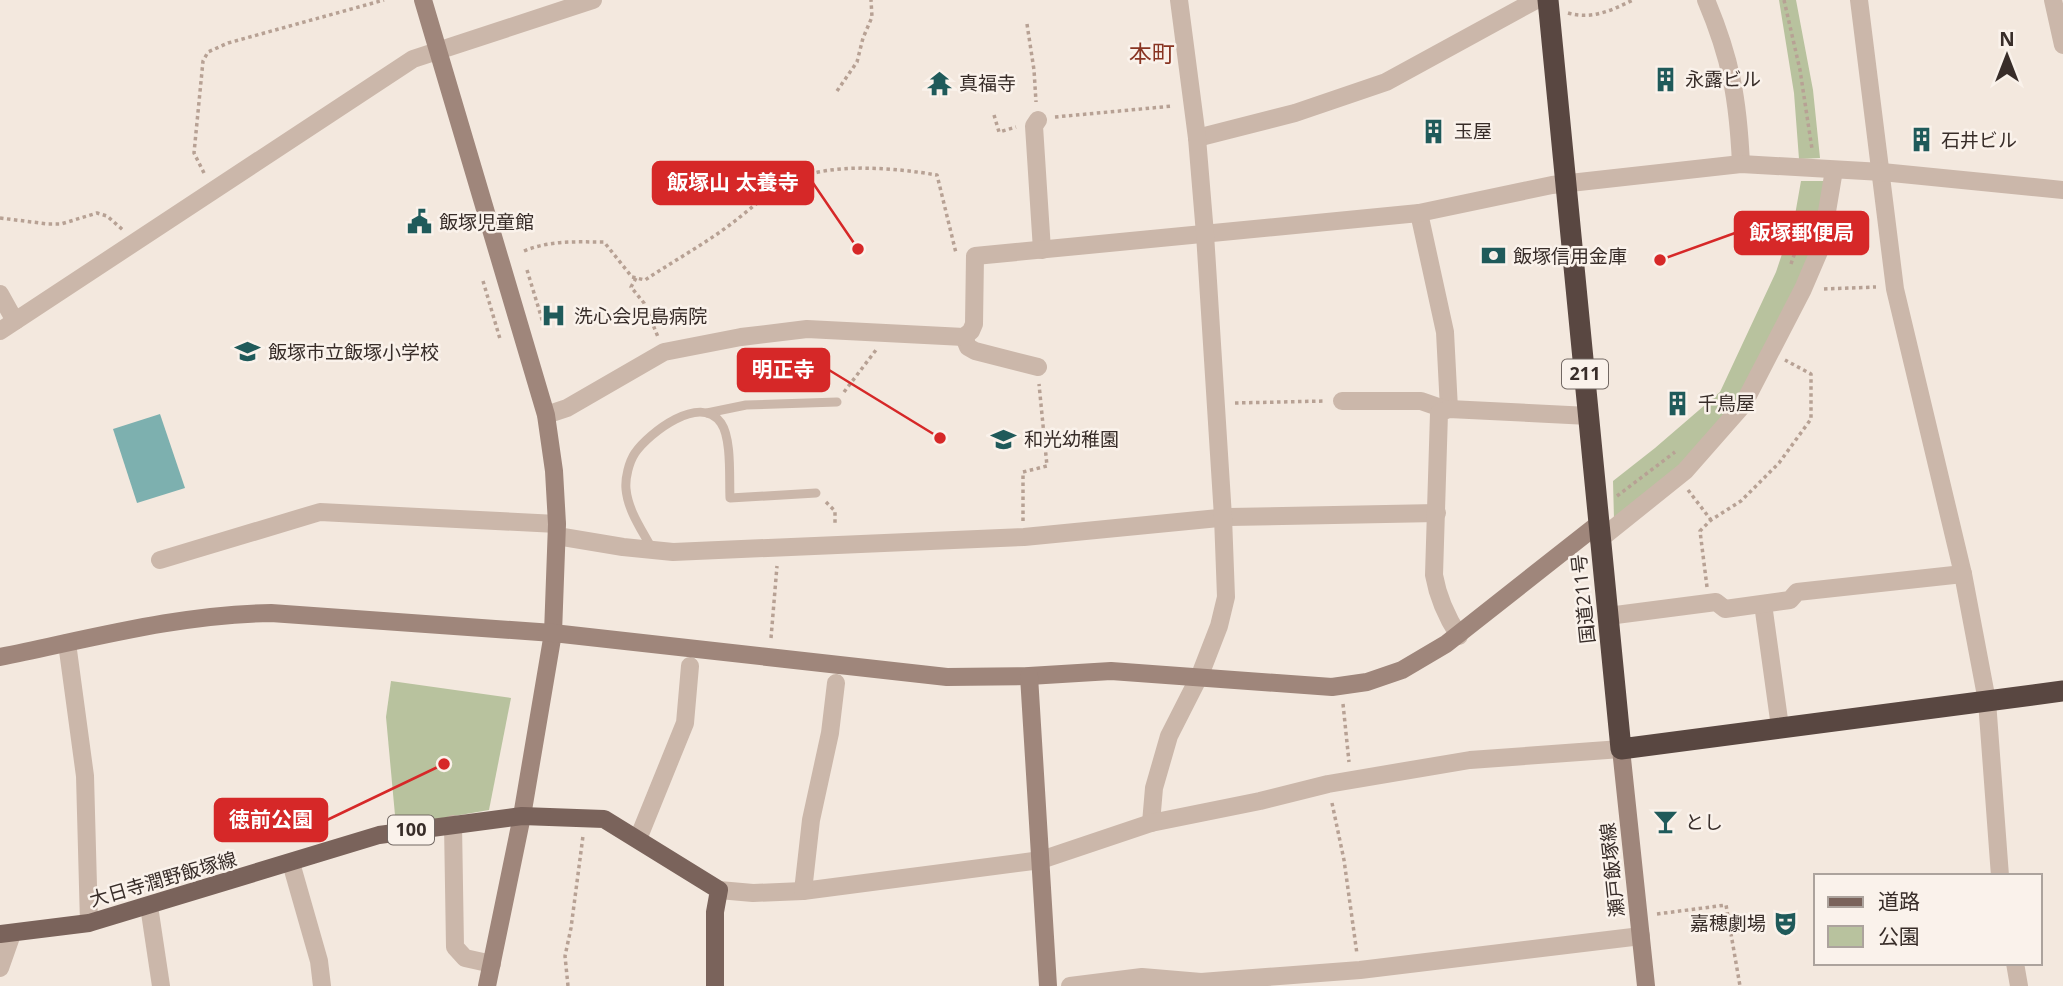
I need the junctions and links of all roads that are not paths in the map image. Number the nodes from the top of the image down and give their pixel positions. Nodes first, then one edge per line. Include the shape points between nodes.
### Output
1 (423, 0) edge
2 (593, 0) edge
3 (1179, 0) edge
4 (1536, 0) edge
5 (1706, 0) edge
6 (1859, 0) edge
7 (2053, 0) edge
8 (567, 4) edge
9 (1555, 6) edge
10 (2063, 45) edge
11 (438, 49) junction
12 (1038, 120) road end
13 (1197, 138) junction
14 (1741, 164) junction
15 (1834, 170) junction
16 (1882, 172) junction
17 (1566, 183) junction
18 (2063, 190) edge
19 (1419, 213) junction
20 (1205, 234) junction
21 (1042, 250) junction
22 (0, 294) edge
23 (8, 326) edge
24 (964, 337) junction
25 (1038, 368) road end
26 (837, 401) road end
27 (1342, 401) road end
28 (1447, 409) junction
29 (707, 413) junction
30 (546, 415) junction
31 (1589, 416) junction
32 (816, 493) dead end
33 (1437, 513) junction
34 (1223, 517) junction
35 (557, 530) junction
36 (1598, 532) junction
37 (653, 550) junction
38 (160, 560) dead end
39 (1963, 574) junction
40 (1763, 604) junction
41 (1608, 615) junction
42 (553, 633) junction
43 (1459, 636) junction
44 (67, 643) junction
45 (0, 657) edge
46 (690, 666) dead end
47 (1200, 675) junction
48 (1029, 676) junction
49 (836, 683) dead end
50 (2063, 691) edge
51 (1987, 701) junction
52 (1780, 727) junction
53 (1621, 749) junction
54 (522, 816) junction
55 (1151, 823) junction
56 (453, 824) junction
57 (638, 839) junction
58 (1041, 860) junction
59 (290, 863) junction
60 (2000, 874) edge
61 (719, 890) junction
62 (803, 891) junction
63 (149, 906) junction
64 (89, 923) junction
65 (6, 934) edge
66 (1641, 936) junction
67 (492, 964) junction
68 (2015, 965) edge
69 (0, 968) edge
70 (1361, 978) edge
71 (161, 986) edge
72 (321, 986) edge
73 (487, 986) edge
74 (715, 986) edge
75 (1048, 986) edge
76 (1070, 986) edge
77 (1646, 986) edge
78 (2019, 986) edge

1 - 11 street
2 - 8 street
3 - 13 street
4 - 13 street via 1386,82 1296,113
5 - 14 street via 1724,43 1736,94
6 - 16 street
7 - 10 street
8 - 11 street
9 - 17 highway, 国道211号 / 211
11 - 23 street via 413,59
11 - 30 street
12 - 21 street via 1034,126
13 - 20 street
14 - 15 street
14 - 17 street
15 - 16 street
15 - 36 street via 1821,247 1743,405 1678,477
16 - 18 street
16 - 39 street via 1895,285
17 - 19 street
17 - 31 highway, 国道211号 / 211
19 - 20 street
19 - 28 street via 1445,332
20 - 21 street
20 - 34 street
21 - 24 street via 975,256 974,324
22 - 23 street
24 - 25 street via 975,352
24 - 30 street via 807,329 741,337 664,352 567,408
26 - 29 lane via 746,405
27 - 28 street via 1421,401
28 - 31 street
28 - 33 street via 1437,418
29 - 32 lane via 724,429 730,498
29 - 37 lane via 674,419 633,455 626,489 631,510
30 - 35 street
31 - 36 highway, 国道211号 / 211
33 - 34 street
33 - 43 street via 1437,596
34 - 37 street via 1024,537
34 - 47 street via 1226,597
35 - 37 street
35 - 38 street via 320,512
35 - 42 street
36 - 41 highway, 国道211号 / 211
36 - 43 street
39 - 40 street via 1797,592 1790,600
39 - 51 street
40 - 41 street via 1726,609 1716,602
40 - 52 street
41 - 53 highway, 国道211号 / 211
42 - 44 street via 271,613 231,614
42 - 48 street via 947,677
42 - 54 street
43 - 47 street via 1402,670 1332,687
44 - 45 street
44 - 64 street via 85,776
46 - 57 street via 685,723
47 - 48 street via 1111,671
47 - 55 street via 1169,736 1154,788
48 - 58 street
49 - 62 street
50 - 51 highway
51 - 52 highway
51 - 60 street
52 - 53 highway
53 - 55 street via 1471,761 1351,779
53 - 66 street, 瀬戸飯塚線
54 - 56 main road, 大日寺潤野飯塚線 / 100
54 - 57 main road, 大日寺潤野飯塚線 / 100 via 604,819
54 - 67 street
55 - 58 street
56 - 59 main road, 大日寺潤野飯塚線 / 100 via 379,835
56 - 67 street via 455,947 465,958
57 - 61 main road, 大日寺潤野飯塚線 / 100
58 - 62 street
58 - 75 street
59 - 63 main road, 大日寺潤野飯塚線 / 100
59 - 72 street via 319,961
61 - 62 street
61 - 74 main road
63 - 64 main road, 大日寺潤野飯塚線 / 100
63 - 71 street
64 - 65 main road, 大日寺潤野飯塚線 / 100
65 - 69 street
66 - 70 street
66 - 77 street, 瀬戸飯塚線
67 - 73 street
68 - 78 street
70 - 76 street via 1201,982 1142,977

